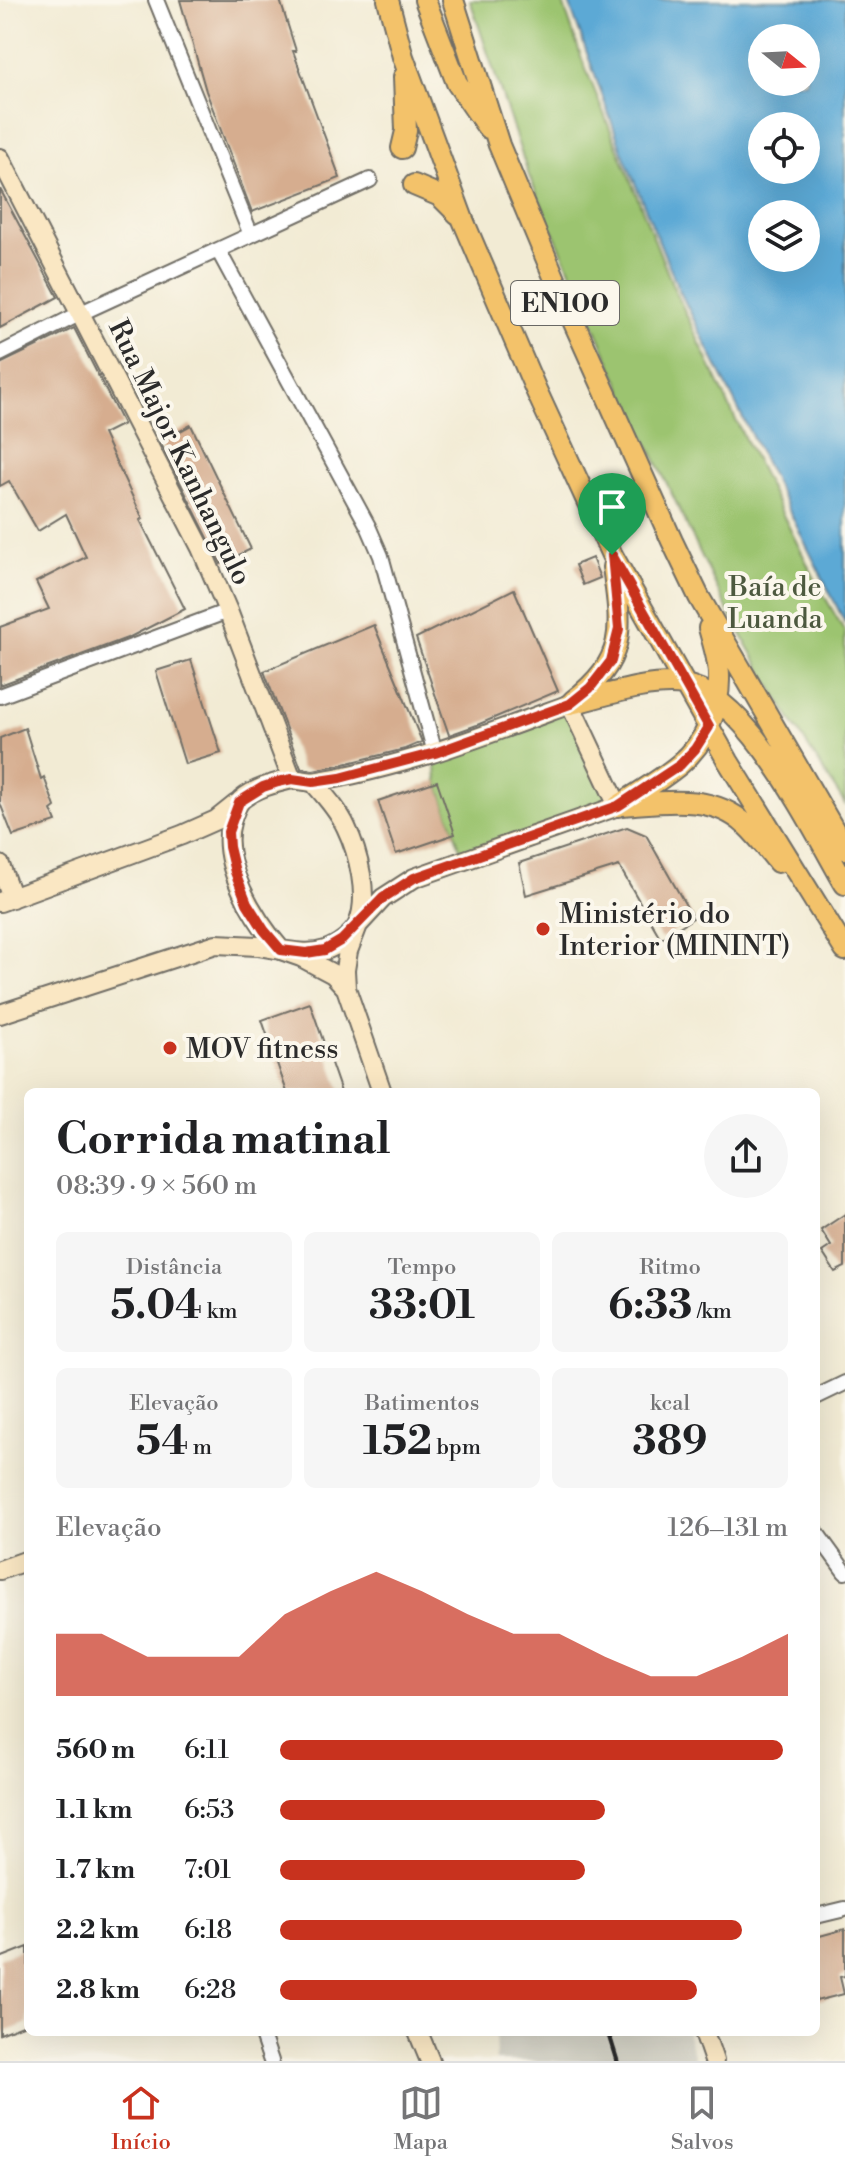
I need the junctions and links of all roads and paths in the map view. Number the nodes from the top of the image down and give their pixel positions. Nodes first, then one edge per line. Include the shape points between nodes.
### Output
1 (156, 0) edge
2 (388, 0) edge
3 (425, 0) edge
4 (453, 0) edge
5 (403, 57) junction
6 (499, 145) junction
7 (402, 148) dead end
8 (0, 158) edge
9 (370, 180) dead end
10 (414, 185) dead end
11 (463, 220) junction
12 (251, 235) junction
13 (218, 250) junction
14 (81, 313) junction
15 (0, 354) edge
16 (612, 555) junction
17 (699, 597) junction
18 (228, 611) junction
19 (687, 685) junction
20 (0, 696) edge
21 (716, 700) junction
22 (570, 704) junction
23 (709, 727) junction
24 (435, 753) junction
25 (292, 779) junction
26 (313, 782) junction
27 (239, 802) junction
28 (618, 806) junction
29 (845, 849) edge
30 (0, 865) edge
31 (845, 884) edge
32 (6, 900) edge
33 (819, 910) junction
34 (358, 925) junction
35 (281, 950) junction
36 (845, 950) edge
37 (346, 988) junction
38 (0, 1014) edge
39 (381, 1088) edge
40 (845, 1383) edge
41 (820, 1395) edge
42 (820, 1538) edge
43 (24, 1561) edge
44 (0, 1570) edge
45 (845, 1572) edge
46 (845, 1909) edge
47 (820, 1915) edge
48 (262, 2036) edge
49 (420, 2036) edge
50 (705, 2036) edge
51 (271, 2061) edge
52 (430, 2061) edge
53 (714, 2061) edge

1 - 12 street
2 - 5 main road, EN100
3 - 6 main road, EN100 via 457,83
4 - 6 main road, EN100
5 - 7 main road, EN100
5 - 11 main road, EN100
6 - 17 main road, EN100
8 - 14 main road, Rua Major Kanhangulo
9 - 12 street
10 - 11 main road via 440,196
11 - 16 main road, EN100
12 - 13 street
13 - 14 street
13 - 24 street via 381,556
14 - 15 street
14 - 18 main road, Rua Major Kanhangulo
16 - 19 main road, EN100
16 - 22 main road, EN100 via 619,629 611,661
17 - 21 main road via 719,676
17 - 29 main road, EN100
18 - 20 street
18 - 25 main road, Rua Major Kanhangulo
19 - 21 main road
19 - 22 main road via 651,686
19 - 23 main road, EN100
21 - 23 main road
21 - 31 main road via 768,753
22 - 24 main road
22 - 28 main road
23 - 28 main road via 680,765
23 - 33 main road, EN100
24 - 26 main road
25 - 26 main road
25 - 27 main road via 263,787
26 - 34 main road via 346,826 357,857 362,884
27 - 32 main road via 216,820 182,835
27 - 35 main road via 228,832 235,872 247,903
28 - 33 main road via 696,802 727,810 745,823
28 - 34 main road via 414,878 383,898
30 - 32 main road
33 - 36 main road, EN100
34 - 35 main road via 325,950
34 - 37 main road via 348,951
35 - 37 main road via 318,964
35 - 38 main road via 216,944
37 - 39 main road
40 - 41 street
42 - 45 street
43 - 44 main road
46 - 47 street
48 - 51 street
49 - 52 main road
50 - 53 main road

